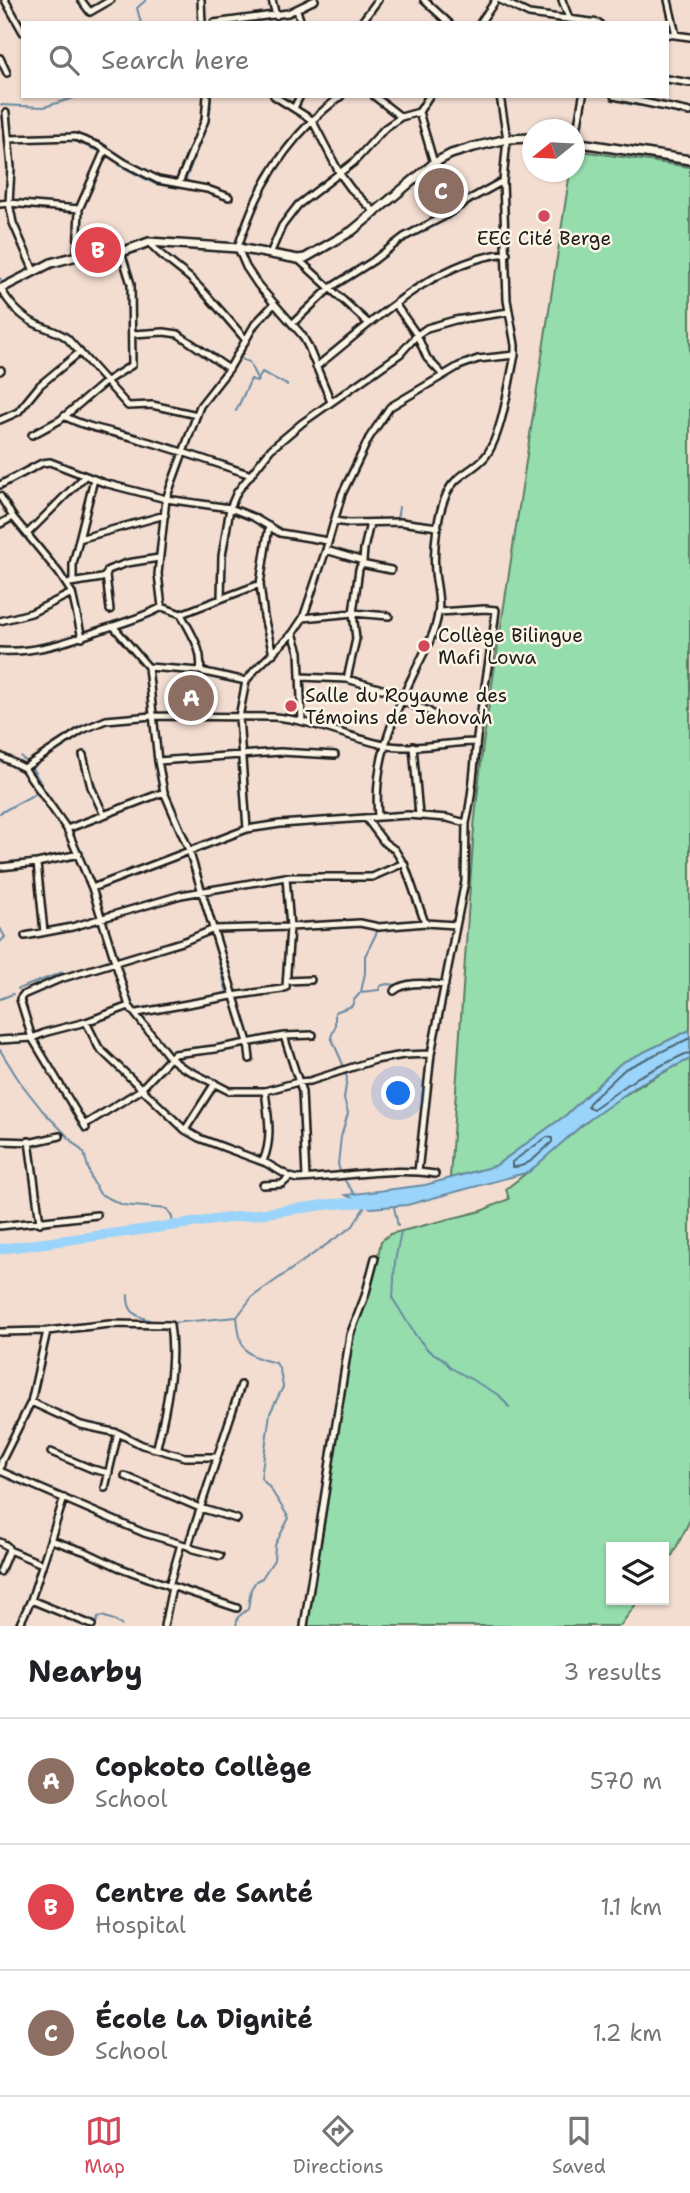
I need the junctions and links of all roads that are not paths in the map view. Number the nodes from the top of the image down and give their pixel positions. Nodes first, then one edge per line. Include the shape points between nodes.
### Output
1 (5, 0) edge
2 (81, 0) edge
3 (111, 0) edge
4 (201, 0) edge
5 (272, 0) edge
6 (315, 0) edge
7 (378, 0) edge
8 (424, 0) edge
9 (498, 0) edge
10 (562, 0) edge
11 (668, 0) edge
12 (297, 10) junction
13 (276, 16) junction
14 (569, 18) junction
15 (202, 21) edge
16 (232, 21) edge
17 (300, 21) edge
18 (362, 21) edge
19 (447, 21) edge
20 (482, 21) edge
21 (586, 21) edge
22 (21, 28) edge
23 (669, 34) edge
24 (676, 35) junction
25 (690, 37) edge
26 (0, 58) edge
27 (7, 73) dead end
28 (669, 79) edge
29 (690, 83) edge
30 (207, 98) edge
31 (277, 98) edge
32 (299, 98) edge
33 (339, 98) edge
34 (377, 98) edge
35 (428, 98) edge
36 (500, 98) edge
37 (583, 98) edge
38 (624, 98) edge
39 (294, 108) junction
40 (419, 112) junction
41 (690, 112) edge
42 (6, 113) dead end
43 (401, 117) junction
44 (579, 119) edge
45 (312, 120) junction
46 (522, 138) edge
47 (9, 139) junction
48 (507, 139) junction
49 (585, 144) edge
50 (105, 150) junction
51 (690, 160) edge
52 (434, 163) junction
53 (341, 174) junction
54 (503, 181) junction
55 (179, 183) junction
56 (229, 197) dead end
57 (9, 203) junction
58 (0, 204) edge
59 (79, 209) junction
60 (376, 213) junction
61 (149, 242) junction
62 (238, 248) junction
63 (121, 252) junction
64 (507, 253) junction
65 (270, 254) junction
66 (77, 256) junction
67 (298, 259) junction
68 (34, 271) junction
69 (330, 288) junction
70 (0, 289) edge
71 (274, 304) junction
72 (395, 304) junction
73 (509, 312) junction
74 (368, 323) junction
75 (292, 324) junction
76 (133, 334) junction
77 (417, 335) junction
78 (245, 339) junction
79 (80, 352) junction
80 (515, 355) junction
81 (316, 367) junction
82 (229, 369) junction
83 (443, 376) junction
84 (106, 382) junction
85 (331, 402) junction
86 (197, 415) junction
87 (64, 416) junction
88 (0, 420) edge
89 (32, 435) dead end
90 (184, 452) junction
91 (251, 475) junction
92 (85, 477) junction
93 (93, 479) junction
94 (0, 485) edge
95 (0, 496) edge
96 (166, 499) junction
97 (230, 508) junction
98 (165, 514) junction
99 (13, 517) junction
100 (334, 521) junction
101 (370, 523) junction
102 (0, 524) edge
103 (269, 526) junction
104 (438, 527) junction
105 (27, 534) junction
106 (79, 539) junction
107 (328, 541) junction
108 (326, 550) junction
109 (159, 558) junction
110 (362, 563) junction
111 (391, 570) dead end
112 (106, 575) junction
113 (70, 583) junction
114 (261, 584) junction
115 (72, 593) junction
116 (220, 599) junction
117 (162, 607) junction
118 (110, 610) dead end
119 (439, 612) junction
120 (353, 613) junction
121 (181, 614) junction
122 (389, 616) dead end
123 (303, 618) junction
124 (0, 621) edge
125 (114, 627) junction
126 (293, 633) junction
127 (82, 638) junction
128 (0, 651) edge
129 (273, 654) junction
130 (148, 667) junction
131 (200, 671) junction
132 (301, 677) junction
133 (347, 679) junction
134 (246, 681) junction
135 (402, 698) junction
136 (152, 716) junction
137 (239, 717) junction
138 (437, 717) dead end
139 (302, 721) junction
140 (477, 742) junction
141 (384, 745) junction
142 (413, 746) junction
143 (83, 755) dead end
144 (241, 755) junction
145 (335, 755) dead end
146 (0, 756) edge
147 (158, 761) junction
148 (24, 768) junction
149 (164, 792) junction
150 (104, 815) junction
151 (419, 815) junction
152 (378, 816) junction
153 (366, 818) junction
154 (466, 823) junction
155 (247, 829) junction
156 (67, 830) junction
157 (189, 849) junction
158 (79, 854) junction
159 (37, 863) junction
160 (402, 863) junction
161 (0, 867) edge
162 (286, 877) junction
163 (92, 888) junction
164 (202, 891) junction
165 (102, 919) junction
166 (425, 923) junction
167 (456, 925) junction
168 (290, 927) junction
169 (214, 929) junction
170 (44, 932) junction
171 (25, 936) dead end
172 (116, 963) junction
173 (311, 980) dead end
174 (287, 981) junction
175 (444, 985) junction
176 (394, 991) dead end
177 (232, 996) junction
178 (129, 1006) junction
179 (137, 1013) junction
180 (86, 1022) junction
181 (313, 1035) dead end
182 (284, 1036) junction
183 (33, 1038) junction
184 (1, 1039) edge
185 (248, 1042) junction
186 (431, 1054) junction
187 (169, 1057) junction
188 (250, 1059) dead end
189 (298, 1082) junction
190 (215, 1083) junction
191 (141, 1088) junction
192 (265, 1091) junction
193 (185, 1130) junction
194 (60, 1136) dead end
195 (0, 1141) edge
196 (29, 1141) junction
197 (263, 1161) junction
198 (418, 1172) junction
199 (435, 1174) dead end
200 (290, 1177) junction
201 (306, 1178) junction
202 (263, 1185) dead end
203 (97, 1215) dead end
204 (40, 1223) junction
205 (0, 1227) edge
206 (375, 1258) dead end
207 (47, 1331) junction
208 (0, 1332) edge
209 (241, 1385) dead end
210 (31, 1402) junction
211 (118, 1433) junction
212 (157, 1447) junction
213 (51, 1451) dead end
214 (217, 1457) junction
215 (1, 1459) edge
216 (0, 1470) edge
217 (109, 1473) junction
218 (125, 1476) dead end
219 (105, 1488) dead end
220 (64, 1498) junction
221 (200, 1508) junction
222 (237, 1519) dead end
223 (51, 1540) junction
224 (0, 1542) edge
225 (185, 1545) junction
226 (9, 1550) junction
227 (220, 1556) dead end
228 (42, 1564) junction
229 (0, 1572) edge
230 (170, 1586) junction
231 (31, 1600) junction
232 (237, 1608) dead end
233 (92, 1625) edge
234 (19, 1626) edge
235 (164, 1626) edge
236 (304, 1626) edge

1 - 22 street
2 - 3 street via 90,12
4 - 15 street
5 - 13 street
6 - 12 street
7 - 18 street
8 - 19 street
9 - 14 street via 529,14
9 - 20 street
10 - 14 street
11 - 24 street
12 - 13 street
12 - 17 street
13 - 16 street
14 - 21 street
23 - 24 street
24 - 25 street
26 - 27 street
28 - 29 street
30 - 55 street via 205,120
31 - 39 street
32 - 39 street
33 - 45 street
34 - 43 street
35 - 40 street
36 - 48 street
37 - 44 street
38 - 41 street
39 - 45 street
40 - 43 street
40 - 52 street
42 - 47 street
43 - 53 street via 374,137
45 - 53 street
45 - 62 street via 258,194
46 - 48 main road
47 - 50 street via 75,136
47 - 57 street
48 - 52 main road
48 - 54 street
49 - 51 main road
50 - 55 street via 158,180
50 - 59 street
52 - 60 main road
53 - 60 street
53 - 65 street via 298,205
54 - 64 street
54 - 69 street via 404,237
55 - 56 street
57 - 58 street
57 - 59 street
57 - 68 street
59 - 66 street
60 - 67 main road via 338,240
61 - 62 main road
61 - 63 main road
61 - 78 street via 212,300
62 - 65 main road
62 - 71 street via 253,278
63 - 66 main road via 108,257
63 - 76 street via 131,284
64 - 72 street via 471,259
64 - 73 street
65 - 67 main road
66 - 68 main road
67 - 69 street
68 - 70 main road
69 - 74 street
69 - 75 street
70 - 79 street via 23,315 58,332
71 - 75 street
71 - 78 street
72 - 74 street
72 - 77 street
73 - 77 street via 437,324
73 - 80 street
74 - 81 street
75 - 81 street
76 - 82 street via 178,334
76 - 84 street via 132,365
77 - 83 street via 427,358
77 - 85 street via 400,354
78 - 82 street
79 - 84 street
79 - 88 street via 40,385 18,412
80 - 83 street via 478,359
80 - 104 street via 491,447 452,483
81 - 85 street
82 - 86 street
83 - 100 street via 390,407 380,420 342,494
84 - 86 street via 128,406 152,405
84 - 87 street
85 - 91 street via 271,449
86 - 90 street
87 - 89 street
87 - 90 street
90 - 91 street
90 - 96 street
91 - 97 street
92 - 93 street
92 - 94 street via 46,462
92 - 105 street
93 - 96 street
93 - 106 street
95 - 99 street
96 - 97 street
96 - 98 street
97 - 103 street
97 - 116 street
98 - 106 street
98 - 109 street
99 - 102 street
99 - 105 street
100 - 101 street
100 - 107 street
101 - 104 street
101 - 110 street
103 - 107 street via 280,533
103 - 114 street
104 - 119 street
105 - 113 street
106 - 113 street
107 - 108 street
108 - 110 street
108 - 123 street
109 - 112 street via 127,562 112,567
109 - 117 street
110 - 111 street
110 - 120 street
112 - 113 street
112 - 118 street
113 - 115 street
114 - 116 street
114 - 129 street
115 - 124 street via 31,613
115 - 127 street
116 - 121 street
117 - 121 street
117 - 125 street
119 - 135 street
119 - 140 street via 496,610
120 - 122 street
120 - 123 street
120 - 133 street via 356,639
121 - 131 street via 197,645
123 - 126 street
125 - 127 street
125 - 130 street
126 - 129 street
126 - 132 street
127 - 128 street via 26,651
129 - 134 street
130 - 131 street
130 - 136 street
131 - 134 street
132 - 133 street
132 - 139 street
133 - 135 street
134 - 137 street
135 - 138 street
135 - 141 street
136 - 137 street
136 - 147 street
136 - 148 street via 93,724
137 - 139 street
137 - 144 street
139 - 141 street
140 - 142 street
140 - 154 street
141 - 142 street
141 - 152 street via 376,796
142 - 151 street
143 - 150 street
144 - 145 street
144 - 147 street
144 - 155 street
146 - 148 street
147 - 149 street
148 - 156 street
149 - 150 street
149 - 157 street
150 - 156 street
151 - 152 street
151 - 154 street
152 - 153 street
153 - 155 street
153 - 160 street
154 - 167 street via 465,881
155 - 157 street
156 - 158 street
157 - 163 street
157 - 164 street
158 - 159 street
158 - 163 street
159 - 161 street
159 - 170 street
160 - 162 street via 372,877
160 - 166 street
162 - 164 street
162 - 168 street
163 - 165 street
164 - 165 street
164 - 169 street
165 - 170 street
165 - 172 street
166 - 167 street
166 - 168 street
167 - 175 street
168 - 169 street
168 - 174 street
169 - 172 street
169 - 177 street
170 - 171 street
172 - 178 street
172 - 183 street via 60,979 21,997
173 - 174 street
174 - 177 street via 282,989
175 - 176 street via 404,986
175 - 186 street
177 - 179 street
177 - 185 street
178 - 179 street
178 - 180 street
179 - 187 street
180 - 183 street
180 - 191 street via 99,1048
181 - 182 street
182 - 185 street
182 - 189 street
183 - 184 street
183 - 191 street via 86,1128 84,1125 130,1097
185 - 187 street
185 - 188 street
186 - 189 street via 375,1060
186 - 198 street
187 - 190 street
187 - 191 street
189 - 192 street
189 - 201 street
190 - 192 street via 229,1091
190 - 193 street
191 - 193 street
192 - 197 street via 269,1134
193 - 197 street
194 - 196 street
195 - 196 street
196 - 204 street
197 - 200 street
198 - 199 street
198 - 201 street
200 - 201 street
200 - 202 street via 282,1184
203 - 204 street
204 - 205 street
206 - 236 street via 350,1335
207 - 208 street
207 - 210 street
207 - 212 street via 110,1324 170,1325 170,1370
209 - 214 street
210 - 211 street via 81,1425
210 - 215 street
211 - 212 street via 135,1443
211 - 217 street
212 - 214 street via 185,1457
213 - 217 street
214 - 221 street
215 - 216 street
216 - 220 street
217 - 219 street
218 - 221 street
220 - 223 street
220 - 225 street via 144,1533
221 - 222 street
221 - 225 street
223 - 228 street
223 - 230 street
224 - 226 street
225 - 227 street
225 - 230 street
226 - 228 street
226 - 229 street
228 - 231 street
230 - 232 street
230 - 235 street
231 - 233 street
231 - 234 street

